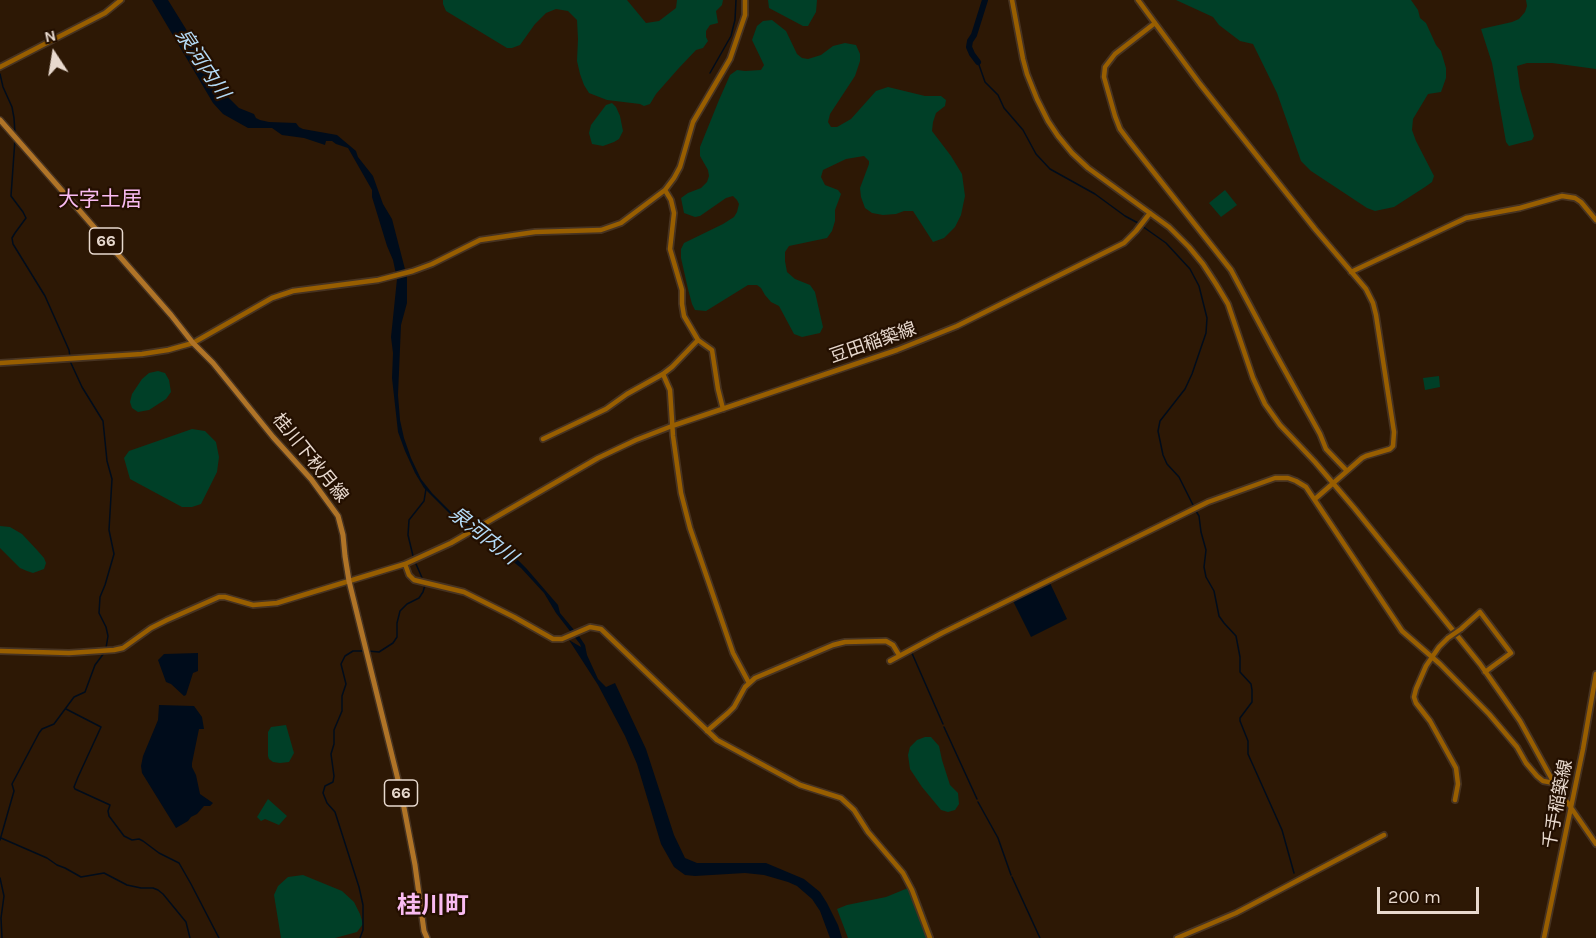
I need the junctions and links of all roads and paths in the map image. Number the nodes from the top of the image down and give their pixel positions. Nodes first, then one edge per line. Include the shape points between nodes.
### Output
1 (121, 0) edge
2 (744, 0) edge
3 (1012, 0) edge
4 (1138, 0) edge
5 (1155, 23) junction
6 (1, 67) edge
7 (0, 120) edge
8 (665, 190) junction
9 (1150, 213) junction
10 (1596, 220) edge
11 (1351, 272) junction
12 (698, 340) junction
13 (193, 343) junction
14 (0, 363) edge
15 (663, 374) junction
16 (723, 409) junction
17 (672, 426) junction
18 (543, 439) dead end
19 (1347, 471) junction
20 (1333, 483) junction
21 (1315, 499) junction
22 (405, 564) junction
23 (349, 581) junction
24 (0, 651) edge
25 (899, 656) junction
26 (1432, 657) junction
27 (890, 661) dead end
28 (1485, 672) junction
29 (1596, 674) edge
30 (749, 682) junction
31 (707, 731) junction
32 (1554, 783) junction
33 (1455, 800) dead end
34 (1570, 808) junction
35 (1384, 835) dead end
36 (1596, 844) edge
37 (427, 938) edge
38 (930, 938) edge
39 (1177, 938) edge
40 (1544, 938) edge

1 - 6 street via 105,13
2 - 8 street via 745,15 730,59 693,122 680,167
3 - 9 street via 1027,74 1048,121 1088,168
4 - 5 street
5 - 11 street
5 - 19 street via 1115,54 1105,67 1104,77 1120,129 1231,270 1326,449
7 - 13 main road, 桂川下秋月線 / 66
8 - 12 street via 674,213 670,249 682,290 684,316
8 - 13 street via 610,228 480,240 432,264 387,278 293,291
9 - 16 street, 豆田稲築線 via 1127,241 930,338
9 - 20 street via 1189,247 1210,274 1228,304 1265,404
10 - 11 street via 1581,202 1562,196 1466,218
11 - 19 street via 1373,303 1394,442 1392,448 1366,456
12 - 15 street
12 - 16 street via 712,350
13 - 14 street via 142,354
13 - 23 main road, 桂川下秋月線 / 66 via 311,479 338,516
15 - 17 street via 670,390
15 - 18 street via 606,409
16 - 17 street, 豆田稲築線
17 - 22 street, 豆田稲築線 via 598,458 463,536
17 - 30 street via 690,528 733,653
19 - 20 street
20 - 21 street
20 - 28 street
21 - 25 street via 1306,487 1280,477 1214,500
21 - 26 street via 1402,631
22 - 23 street, 豆田稲築線
22 - 31 street via 414,580 464,592 553,639 595,627 603,631
23 - 24 street, 豆田稲築線 via 263,605 219,597 114,650
23 - 37 main road, 桂川下秋月線 / 66 via 401,792
25 - 27 street
25 - 30 street via 886,641 845,642
26 - 28 street, bridge via 1480,612 1511,653
26 - 32 street via 1501,728 1531,771 1543,781
26 - 33 street via 1414,699 1456,768
28 - 32 street via 1523,725
29 - 34 street, 千手稲築線
30 - 31 street via 728,714
31 - 38 street via 800,785 848,803 903,873
32 - 34 street
34 - 36 street
34 - 40 street, 千手稲築線
35 - 39 street via 1236,913

